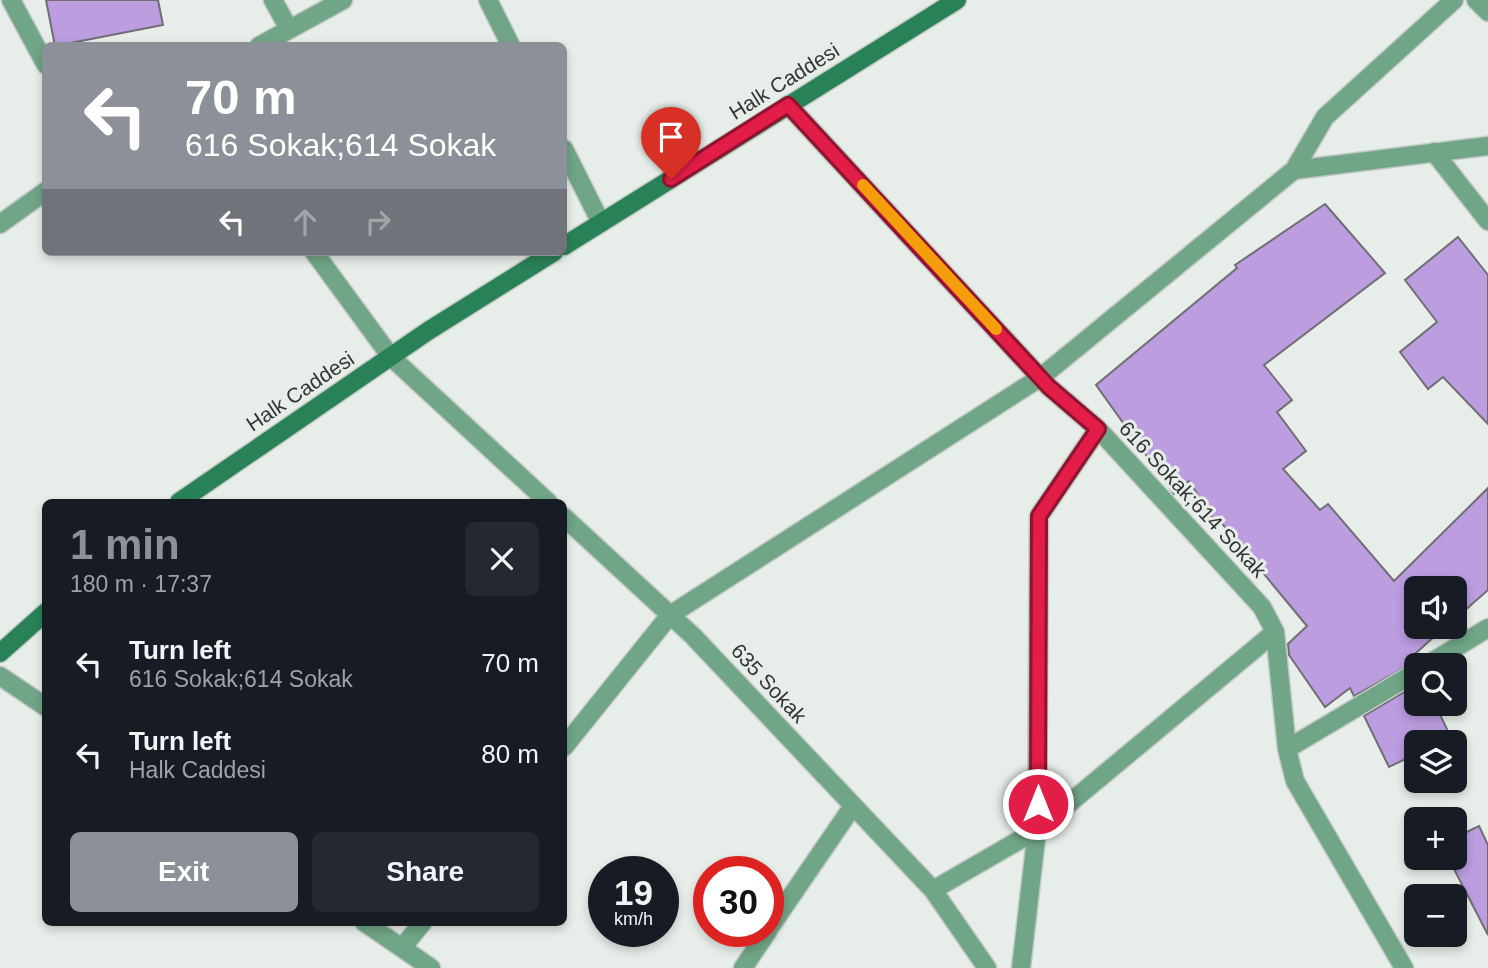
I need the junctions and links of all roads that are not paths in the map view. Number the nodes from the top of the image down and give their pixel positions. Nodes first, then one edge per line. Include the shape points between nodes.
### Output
1 (11, 0) edge
2 (273, 0) edge
3 (342, 0) edge
4 (488, 0) edge
5 (957, 0) edge
6 (1454, 0) edge
7 (1476, 0) edge
8 (1488, 12) edge
9 (289, 29) junction
10 (266, 42) edge
11 (509, 42) edge
12 (42, 58) edge
13 (788, 105) junction
14 (1488, 146) edge
15 (1434, 152) junction
16 (567, 155) edge
17 (1294, 170) junction
18 (42, 194) edge
19 (1488, 221) edge
20 (601, 223) junction
21 (0, 224) edge
22 (567, 244) edge
23 (317, 256) edge
24 (548, 256) edge
25 (391, 357) junction
26 (1041, 377) junction
27 (1098, 429) junction
28 (184, 499) edge
29 (545, 499) edge
30 (567, 520) edge
31 (42, 615) edge
32 (670, 615) junction
33 (1488, 628) edge
34 (1275, 632) junction
35 (3, 644) edge
36 (1447, 653) edge
37 (0, 676) edge
38 (1404, 678) edge
39 (42, 704) edge
40 (567, 743) edge
41 (1287, 748) junction
42 (853, 806) junction
43 (1038, 831) junction
44 (933, 890) junction
45 (784, 907) edge
46 (369, 926) edge
47 (420, 926) edge
48 (757, 947) edge
49 (402, 948) junction
50 (431, 968) edge
51 (743, 968) edge
52 (987, 968) edge
53 (1021, 968) edge
54 (1404, 968) edge

1 - 12 street
2 - 9 street
3 - 9 street
4 - 11 street
5 - 13 street, Halk Caddesi
6 - 17 street via 1325,117
7 - 8 street
9 - 10 street
13 - 20 street, Halk Caddesi
13 - 26 street, 616 Sokak;614 Sokak
14 - 15 street
15 - 17 street
15 - 19 street
16 - 20 street
17 - 26 street
18 - 21 street
20 - 22 street, Halk Caddesi
23 - 25 street
24 - 25 street, Halk Caddesi
25 - 28 street, Halk Caddesi
25 - 29 street
26 - 27 street, 616 Sokak;614 Sokak
26 - 32 street
27 - 34 street, 616 Sokak;614 Sokak via 1262,607
27 - 43 street via 1039,516
30 - 32 street, 635 Sokak
31 - 35 street
32 - 40 street
32 - 42 street, 635 Sokak
33 - 36 street
34 - 41 street, 616 Sokak;614 Sokak
34 - 43 street
37 - 39 street
38 - 41 street
41 - 54 street, 616 Sokak;614 Sokak via 1294,781
42 - 44 street, 635 Sokak
42 - 45 street
43 - 44 street
43 - 53 street
44 - 52 street, 635 Sokak
46 - 49 street
47 - 49 street
48 - 51 street
49 - 50 street

